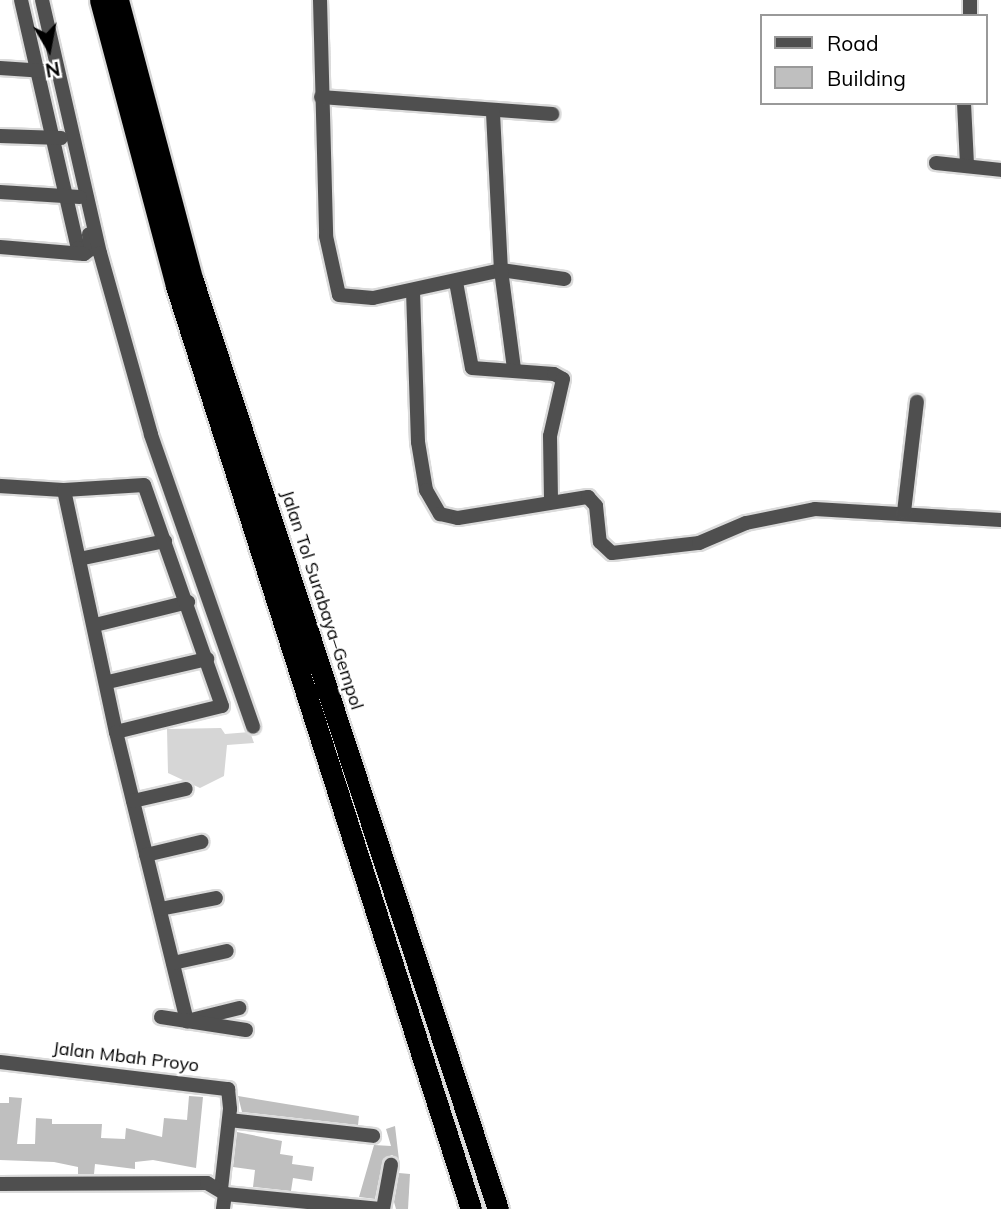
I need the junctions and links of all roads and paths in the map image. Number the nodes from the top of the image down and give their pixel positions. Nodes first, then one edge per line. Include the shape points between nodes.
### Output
1 (21, 0) edge
2 (33, 0) edge
3 (42, 0) edge
4 (100, 0) edge
5 (118, 0) edge
6 (320, 0) edge
7 (0, 68) edge
8 (44, 71) junction
9 (321, 97) junction
10 (964, 105) edge
11 (493, 113) junction
12 (552, 114) dead end
13 (0, 136) edge
14 (59, 138) junction
15 (936, 163) dead end
16 (967, 164) junction
17 (1001, 170) edge
18 (0, 192) edge
19 (73, 196) junction
20 (0, 247) edge
21 (501, 270) junction
22 (564, 279) dead end
23 (456, 282) junction
24 (413, 291) junction
25 (514, 369) junction
26 (917, 402) dead end
27 (0, 486) edge
28 (64, 490) junction
29 (551, 501) junction
30 (904, 512) junction
31 (1001, 520) edge
32 (165, 541) junction
33 (79, 559) junction
34 (188, 602) junction
35 (95, 625) junction
36 (207, 659) junction
37 (108, 682) junction
38 (253, 727) dead end
39 (116, 732) junction
40 (186, 789) dead end
41 (133, 801) junction
42 (201, 842) dead end
43 (146, 855) junction
44 (216, 898) dead end
45 (160, 909) junction
46 (227, 951) dead end
47 (173, 963) junction
48 (239, 1008) dead end
49 (161, 1017) dead end
50 (187, 1021) junction
51 (246, 1030) dead end
52 (0, 1062) edge
53 (230, 1114) junction
54 (373, 1136) dead end
55 (391, 1165) dead end
56 (0, 1184) edge
57 (217, 1189) junction
58 (223, 1209) edge
59 (382, 1209) edge
60 (471, 1209) edge
61 (498, 1209) edge

1 - 8 street
2 - 8 street
3 - 38 street via 100,253 151,435
4 - 60 highway via 176,286
5 - 61 highway, Jalan Tol Surabaya–Gempol via 193,281
6 - 9 street
7 - 8 street
8 - 14 street
9 - 11 street
9 - 24 street via 326,236 335,291 360,300
10 - 16 street
11 - 12 street
11 - 21 street
13 - 14 street
14 - 19 street
15 - 16 street
16 - 17 street
18 - 19 street
19 - 20 street via 92,246 84,254
21 - 22 street
21 - 23 street
21 - 25 street
23 - 24 street
23 - 25 street via 470,365
24 - 29 street via 418,442 433,510 458,518
25 - 29 street via 563,380 550,436
26 - 30 street
27 - 28 street
28 - 32 street via 144,485
28 - 33 street
29 - 30 street via 582,496 593,500 600,542 612,553 699,543 783,513
30 - 31 street
32 - 33 street
32 - 34 street
33 - 35 street
34 - 35 street
34 - 36 street
35 - 37 street
36 - 37 street
36 - 39 street via 222,706
37 - 39 street
39 - 41 street
40 - 41 street
41 - 43 street
42 - 43 street
43 - 45 street
44 - 45 street
45 - 47 street
46 - 47 street
47 - 50 street
48 - 50 street
49 - 50 street
50 - 51 street
52 - 53 street, Jalan Mbah Proyo via 228,1089
53 - 54 street
53 - 57 street
55 - 59 street
56 - 57 street
57 - 58 street
57 - 59 street

